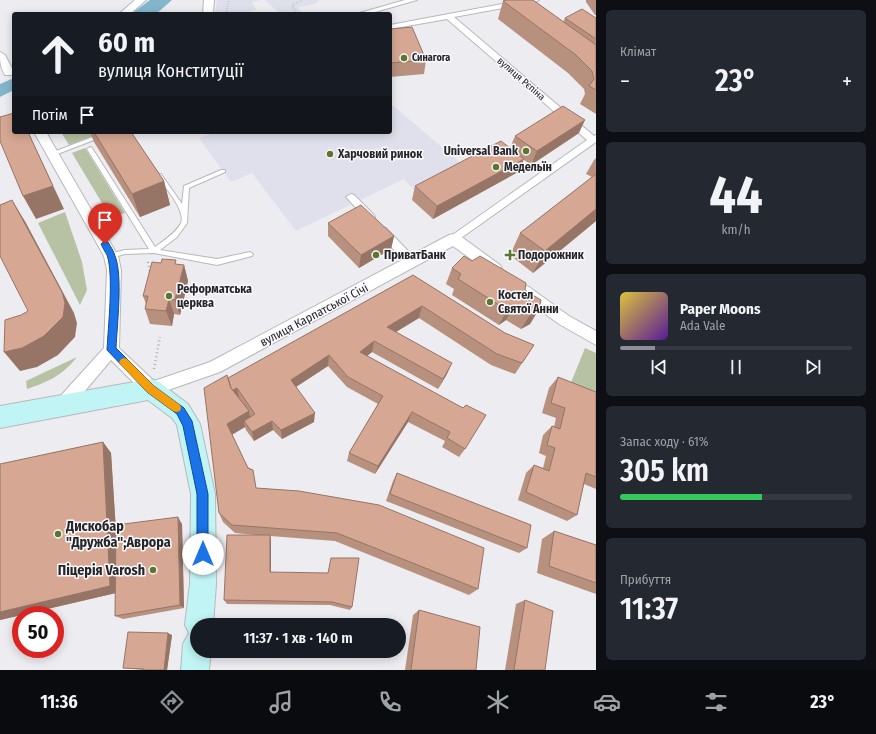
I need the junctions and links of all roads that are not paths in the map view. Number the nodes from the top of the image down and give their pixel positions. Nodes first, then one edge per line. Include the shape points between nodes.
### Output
1 (141, 0) edge
2 (209, 0) edge
3 (413, 0) edge
4 (535, 0) edge
5 (126, 12) edge
6 (208, 12) edge
7 (368, 12) edge
8 (449, 17) junction
9 (392, 27) edge
10 (0, 55) edge
11 (8, 73) edge
12 (41, 134) edge
13 (105, 134) edge
14 (595, 139) edge
15 (90, 149) dead end
16 (52, 154) junction
17 (154, 170) edge
18 (223, 171) dead end
19 (351, 197) dead end
20 (185, 215) junction
21 (454, 239) junction
22 (154, 250) junction
23 (403, 253) dead end
24 (250, 254) dead end
25 (111, 256) junction
26 (596, 339) edge
27 (111, 350) junction
28 (152, 379) junction
29 (62, 406) junction
30 (0, 417) edge
31 (200, 618) edge
32 (196, 658) edge
33 (195, 670) edge

1 - 5 street
2 - 6 street
3 - 7 street
4 - 8 street via 522,5
8 - 9 street
8 - 14 street, вулиця Рєпіна
10 - 11 street
12 - 16 street
13 - 16 lane
14 - 21 street, вулиця Карпатської Січі
15 - 22 lane
16 - 25 street
17 - 20 lane
18 - 20 lane via 186,187
19 - 23 street
20 - 22 lane via 185,222 178,232
21 - 26 street via 564,320
21 - 28 street, вулиця Карпатської Січі via 215,368
22 - 24 lane via 217,262
22 - 25 lane via 125,252
25 - 27 street via 114,270
27 - 28 street
27 - 29 street
28 - 29 main road, вулиця Карпатської Січі
28 - 31 main road via 188,424 203,494
29 - 30 main road, вулиця Карпатської Січі
32 - 33 main road

